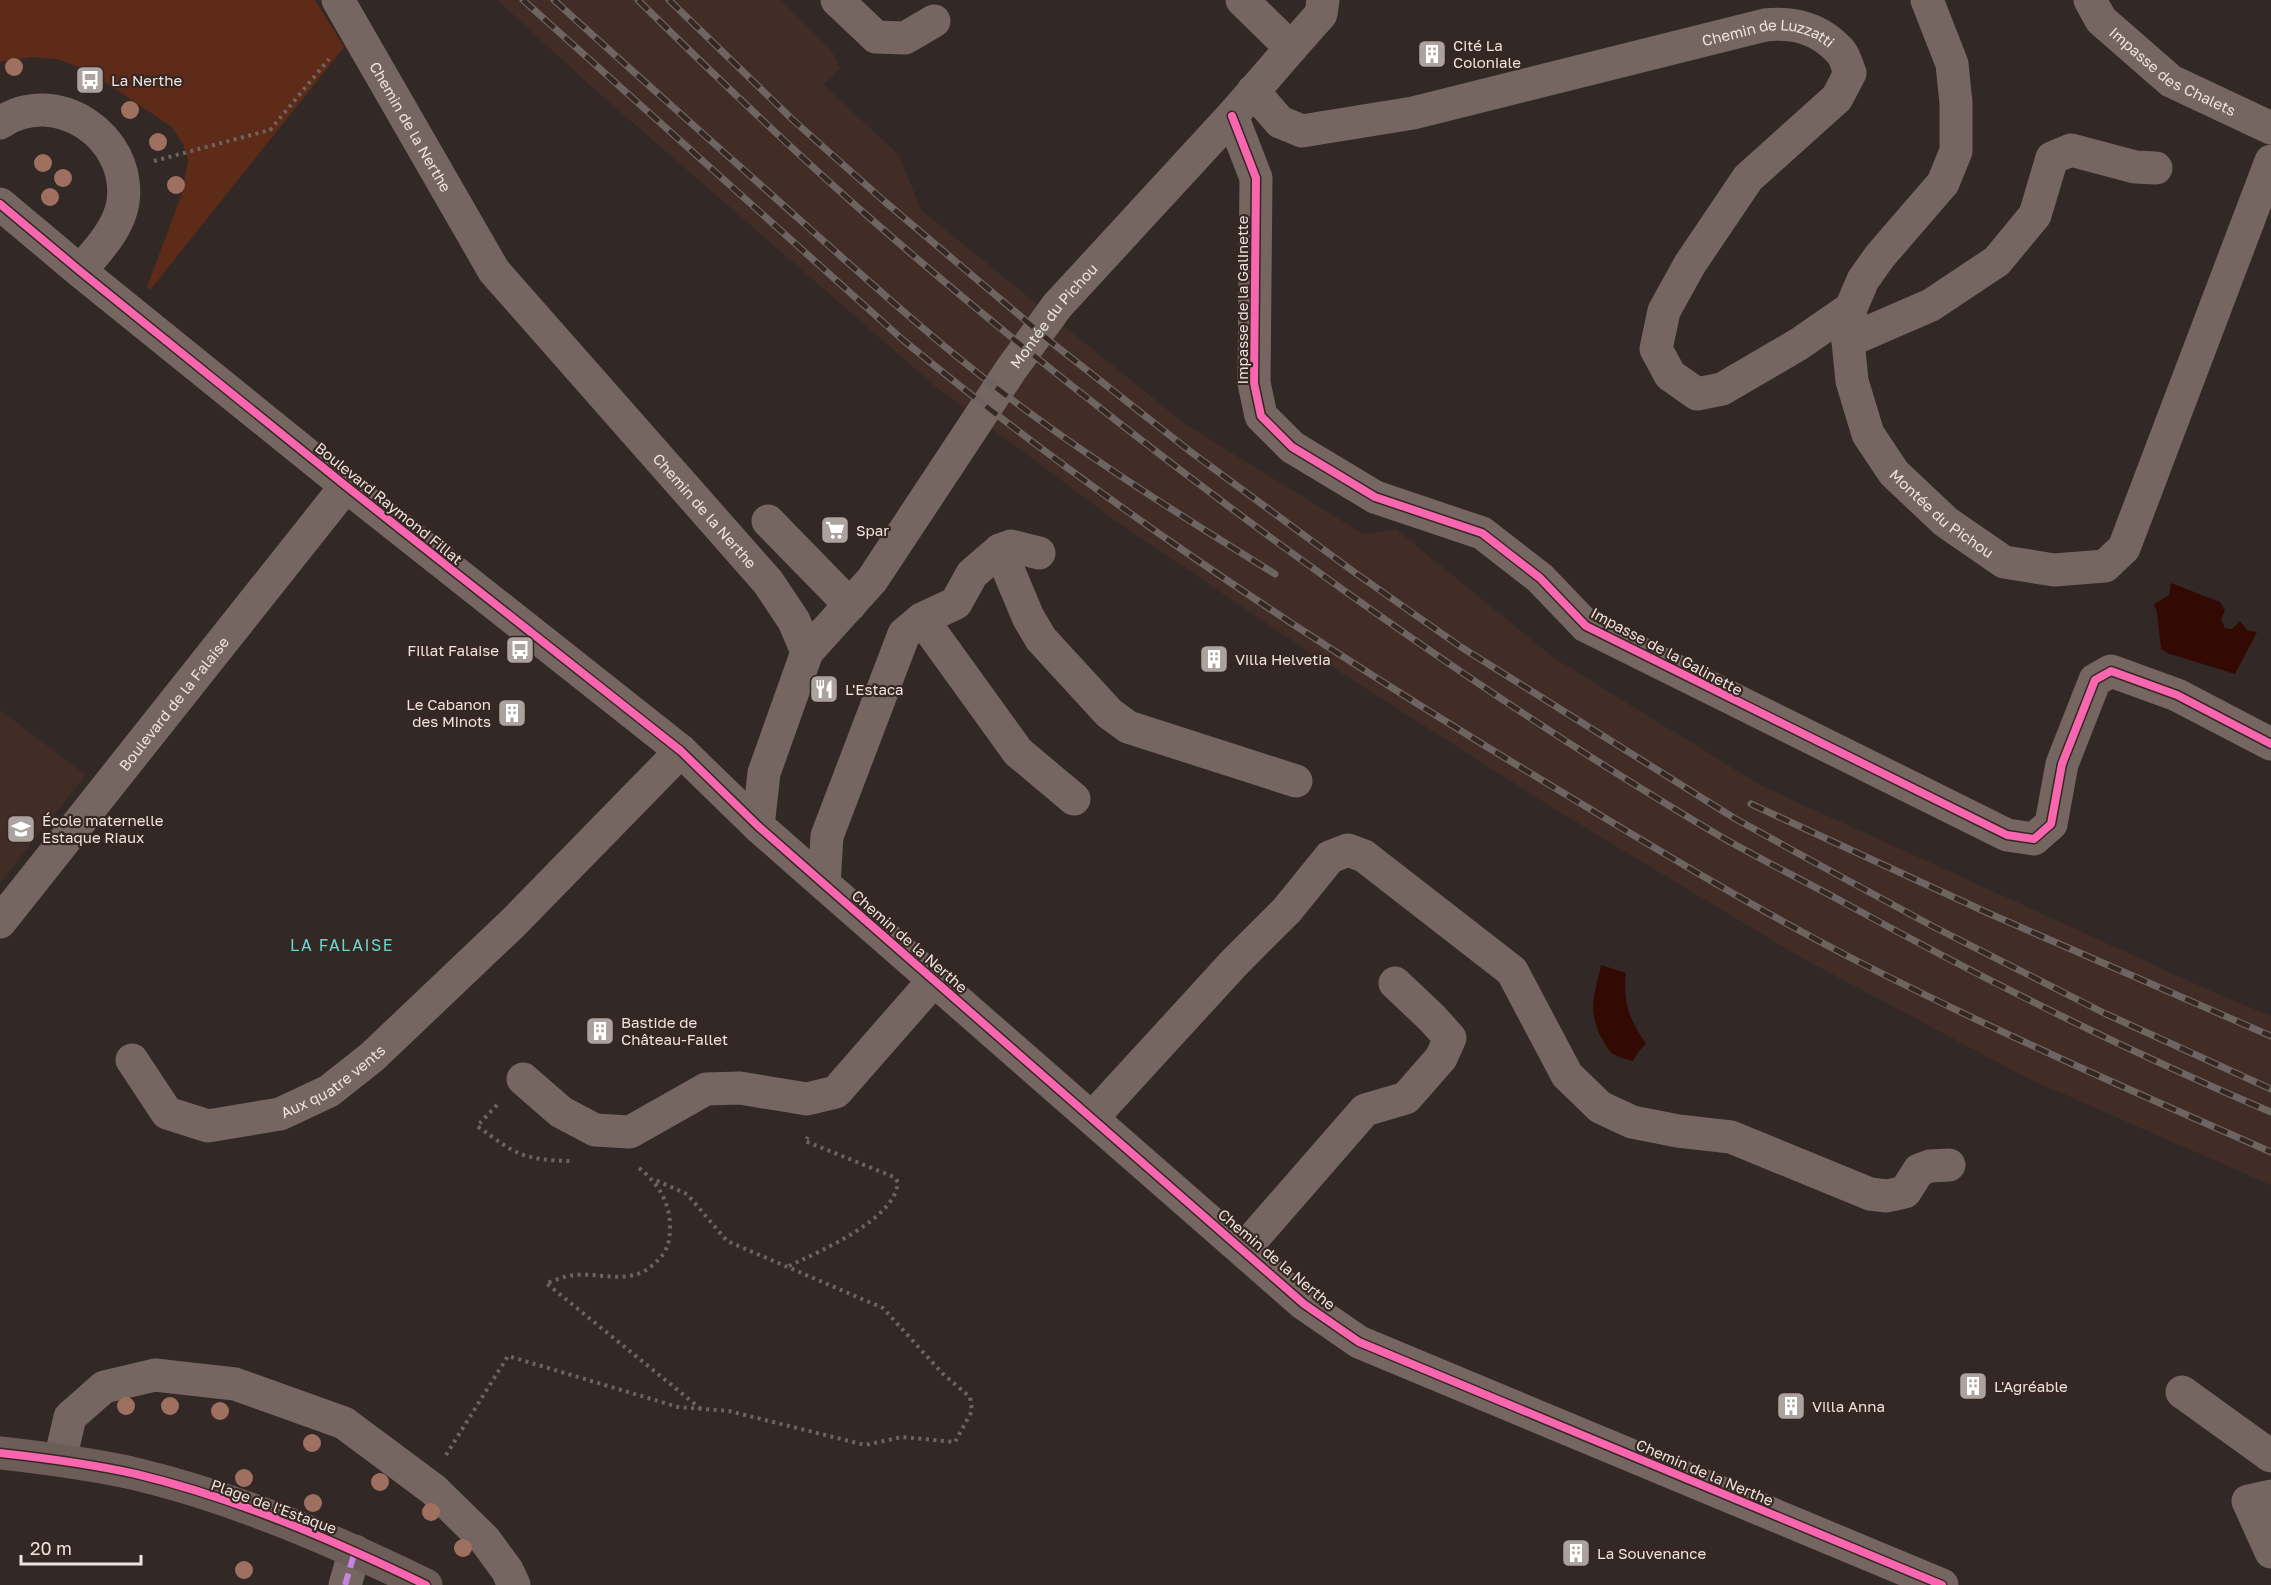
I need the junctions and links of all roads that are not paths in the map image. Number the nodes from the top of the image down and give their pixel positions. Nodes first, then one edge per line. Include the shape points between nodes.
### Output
1 (338, 0) edge
2 (837, 0) edge
3 (1242, 0) edge
4 (1323, 0) edge
5 (1927, 0) edge
6 (2090, 0) edge
7 (934, 21) dead end
8 (1291, 48) junction
9 (1253, 91) junction
10 (1232, 116) junction
11 (0, 123) edge
12 (2271, 128) edge
13 (2271, 161) edge
14 (2156, 168) dead end
15 (0, 204) edge
16 (80, 271) junction
17 (1851, 308) junction
18 (1848, 342) junction
19 (346, 486) junction
20 (768, 521) dead end
21 (1000, 550) junction
22 (1039, 553) dead end
23 (850, 605) junction
24 (922, 618) junction
25 (807, 652) junction
26 (2271, 744) edge
27 (681, 751) junction
28 (1296, 781) dead end
29 (1074, 799) dead end
30 (758, 826) junction
31 (824, 884) junction
32 (0, 922) edge
33 (934, 980) junction
34 (1395, 983) dead end
35 (132, 1060) dead end
36 (512, 1090) road end
37 (1092, 1118) junction
38 (1949, 1165) dead end
39 (1243, 1250) junction
40 (2182, 1392) dead end
41 (0, 1453) edge
42 (2271, 1456) edge
43 (60, 1460) junction
44 (2259, 1498) edge
45 (355, 1551) junction
46 (2271, 1552) edge
47 (345, 1585) edge
48 (426, 1585) edge
49 (514, 1585) edge
50 (1942, 1585) edge

1 - 25 street, Chemin de la Nerthe via 494,271 768,582 794,621
2 - 7 street via 876,36 905,38
3 - 8 street
4 - 8 street, Montée du Pichou via 1321,14
5 - 17 street, Montée du Pichou via 1952,64 1956,151 1943,183 1880,256 1863,280
6 - 12 street, Impasse des Chalets via 2101,20 2171,81
8 - 9 street, Montée du Pichou
9 - 10 street, Montée du Pichou
9 - 17 street, Chemin de Luzzatti via 1280,122 1302,131 1413,113 1765,25 1786,22 1817,32 1841,52 1850,73 1837,98 1748,178 1690,264 1664,311 1656,350 1671,375 1697,394 1722,389
10 - 23 street, Montée du Pichou via 1057,306 872,580
10 - 26 street, Impasse de la Galinette via 1256,178 1254,383 1261,416 1292,447 1375,497 1482,533 1540,578 1586,626 2007,836 2034,839 2051,824 2062,764 2095,680 2111,671 2177,695
11 - 16 street via 26,111 47,110 67,115 89,126 117,157 124,186 122,204 108,236
13 - 18 street, Montée du Pichou via 2124,548 2105,566 2054,570 2004,562 1946,522 1894,473 1868,434 1852,381
14 - 18 street via 2134,167 2071,150 2060,153 2052,158 2035,215 1996,261 1931,306
15 - 16 street, Boulevard Raymond Fillat
16 - 19 street, Boulevard Raymond Fillat
17 - 18 street, Montée du Pichou
19 - 27 street, Boulevard Raymond Fillat
19 - 32 street, Boulevard de la Falaise
20 - 23 street
21 - 22 street via 1011,546
21 - 24 street via 972,574 956,603
21 - 28 street via 1041,639 1109,713 1128,727
23 - 25 street, Montée du Pichou
24 - 29 street via 1018,752
24 - 31 street via 904,634 831,826
25 - 30 street via 764,773
27 - 30 street, Boulevard Raymond Fillat
27 - 35 street, Aux quatre vents via 513,923 372,1057 329,1091 280,1114 208,1126 167,1113
30 - 31 street, Chemin de la Nerthe
31 - 33 street, Chemin de la Nerthe
33 - 36 street via 836,1092 807,1099 740,1088 705,1089 630,1132 595,1130
33 - 37 street, Chemin de la Nerthe
34 - 39 street via 1450,1038 1441,1059 1406,1098 1365,1110
37 - 38 street via 1287,910 1330,857 1348,850 1364,856 1512,971 1567,1075 1600,1107 1632,1122 1731,1137 1870,1194 1905,1192 1919,1170
37 - 39 street, Chemin de la Nerthe
39 - 50 street, Chemin de la Nerthe via 1304,1304 1359,1342
40 - 42 street
41 - 43 main road, Plage de l'Estaque
43 - 45 main road, Plage de l'Estaque via 136,1474 197,1492
43 - 49 street via 70,1417 104,1387 155,1375 235,1384 344,1423 434,1490 485,1540
44 - 46 street
45 - 47 street
45 - 48 main road, Plage de l'Estaque

